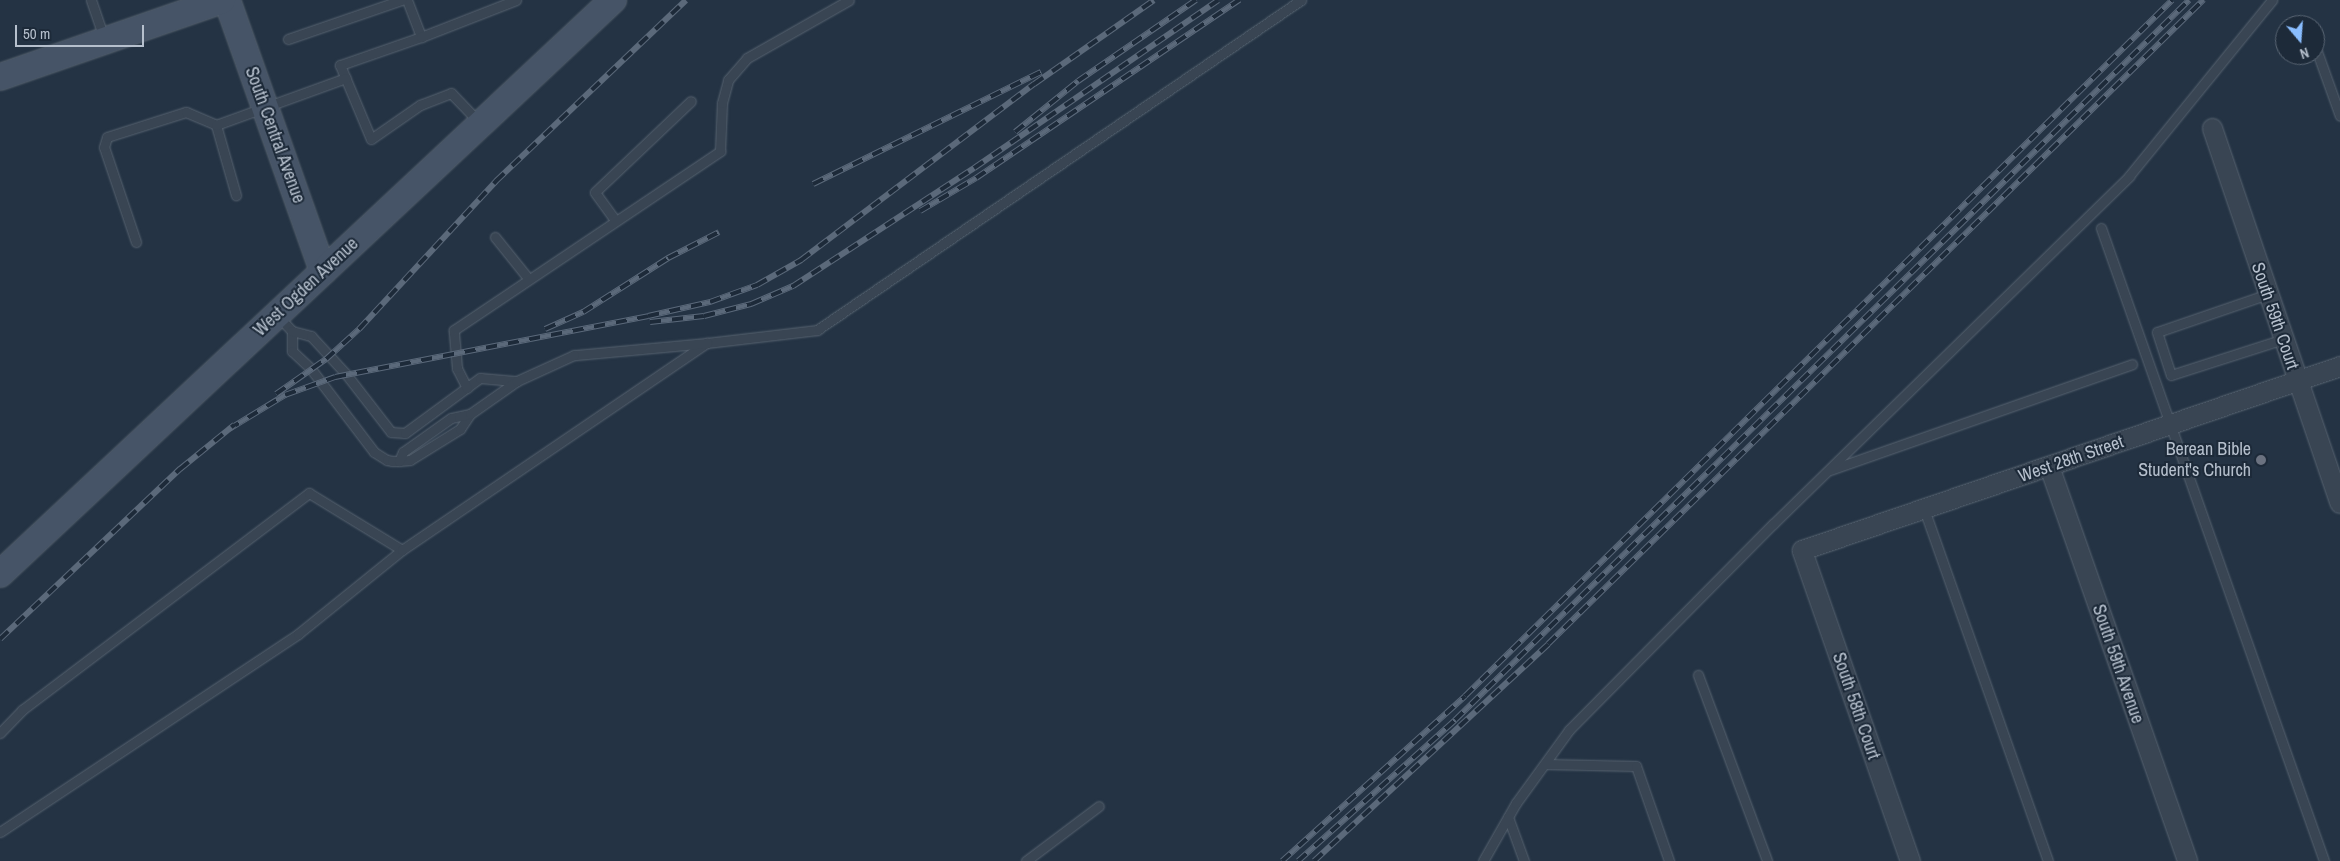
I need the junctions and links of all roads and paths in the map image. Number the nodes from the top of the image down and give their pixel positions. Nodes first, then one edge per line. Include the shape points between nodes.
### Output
1 (91, 0) edge
2 (222, 0) edge
3 (227, 0) edge
4 (401, 0) edge
5 (407, 0) edge
6 (516, 0) edge
7 (613, 0) edge
8 (848, 0) edge
9 (1301, 0) edge
10 (2272, 0) edge
11 (421, 37) junction
12 (288, 39) dead end
13 (105, 40) junction
14 (2322, 65) edge
15 (0, 77) edge
16 (346, 78) junction
17 (691, 101) dead end
18 (265, 108) junction
19 (2340, 116) edge
20 (481, 124) junction
21 (216, 125) junction
22 (2212, 128) dead end
23 (236, 195) dead end
24 (615, 220) junction
25 (2101, 228) dead end
26 (495, 237) dead end
27 (136, 242) dead end
28 (322, 270) junction
29 (528, 278) junction
30 (2268, 294) junction
31 (284, 323) junction
32 (2284, 340) junction
33 (708, 343) junction
34 (2132, 364) dead end
35 (2340, 366) edge
36 (2298, 380) junction
37 (517, 381) junction
38 (467, 388) junction
39 (470, 414) junction
40 (2170, 424) junction
41 (399, 461) junction
42 (2049, 466) junction
43 (1827, 471) junction
44 (2340, 502) edge
45 (1924, 509) junction
46 (402, 550) junction
47 (1802, 550) joint
48 (0, 574) edge
49 (1698, 675) dead end
50 (0, 733) edge
51 (1545, 764) junction
52 (1099, 806) dead end
53 (1508, 817) junction
54 (0, 832) edge
55 (1026, 861) edge
56 (1483, 861) edge
57 (1524, 861) edge
58 (1669, 861) edge
59 (1766, 861) edge
60 (1910, 861) edge
61 (2048, 861) edge
62 (2186, 861) edge
63 (2324, 861) edge

1 - 13 lane
2 - 13 main road
3 - 18 main road, South Central Avenue
4 - 12 lane
5 - 11 lane
6 - 11 lane
7 - 20 main road, West Ogden Avenue
8 - 24 lane via 747,58 728,80 722,103 720,151
9 - 33 lane via 817,330
10 - 43 lane via 2129,176
11 - 16 lane via 340,65
13 - 15 main road
14 - 19 lane
16 - 18 lane
16 - 20 lane via 371,139 420,105 451,93
17 - 24 lane via 595,192
18 - 21 lane
18 - 28 main road, South Central Avenue
20 - 28 main road, West Ogden Avenue
21 - 23 lane
21 - 27 lane via 186,112 107,137 104,147
22 - 30 street, South 59th Court
24 - 29 lane
25 - 40 lane
26 - 29 lane
28 - 31 main road, West Ogden Avenue
29 - 38 lane via 454,330 457,368
30 - 32 street, South 59th Court
30 - 32 lane via 2157,332 2170,375
31 - 38 lane via 311,336 346,374 391,432 405,433
31 - 41 lane via 292,351 312,369 374,452 387,460
31 - 48 main road, West Ogden Avenue
32 - 36 street, South 59th Court
33 - 37 lane via 574,355
33 - 46 lane
34 - 43 lane
35 - 36 street, West 28th Street
36 - 40 street, West 28th Street
36 - 44 street, South 59th Court
37 - 38 lane via 480,378
37 - 39 lane
39 - 41 lane via 460,429 445,439 410,460
39 - 41 lane via 451,418 403,452
40 - 42 street, West 28th Street
40 - 63 lane
42 - 45 street, West 28th Street
42 - 62 street, South 59th Avenue
43 - 51 lane via 1569,730
45 - 47 street, West 28th Street
45 - 61 lane
46 - 50 lane via 309,493 22,710
46 - 54 lane via 298,634
47 - 60 street, South 58th Court
49 - 59 lane
51 - 53 lane
51 - 58 lane via 1636,766
52 - 55 lane
53 - 56 lane
53 - 57 lane

